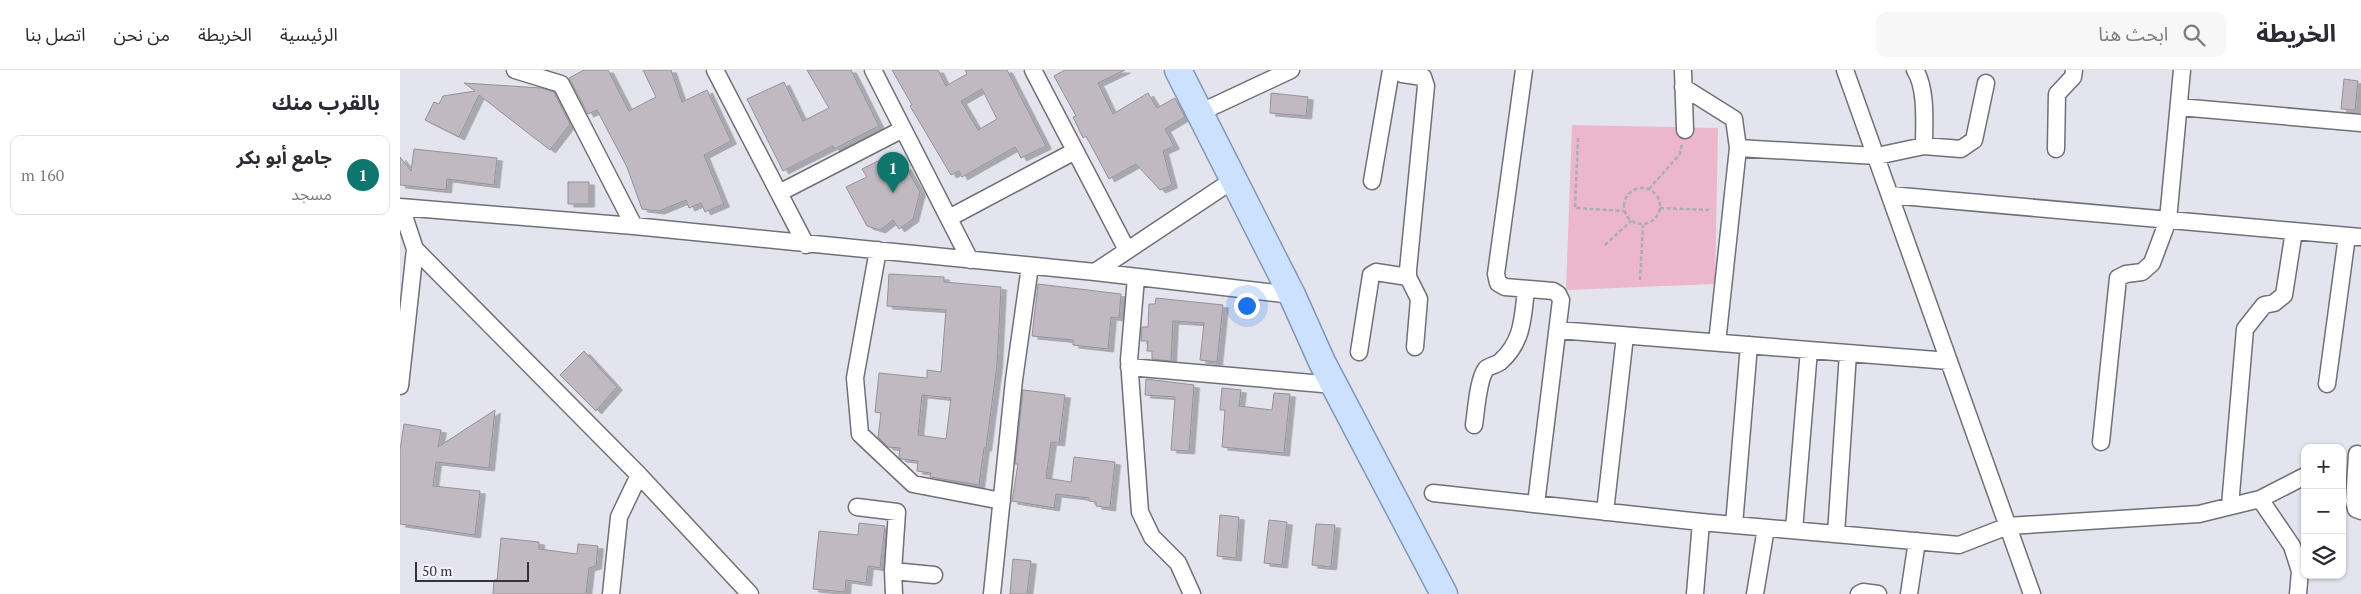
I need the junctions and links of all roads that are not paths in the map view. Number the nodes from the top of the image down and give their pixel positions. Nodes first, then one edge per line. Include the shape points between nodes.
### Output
1 (515, 70) edge
2 (716, 70) edge
3 (873, 70) edge
4 (1034, 70) edge
5 (1178, 70) edge
6 (1291, 70) edge
7 (1391, 70) edge
8 (1397, 70) edge
9 (1524, 70) edge
10 (1683, 70) edge
11 (1845, 70) edge
12 (1915, 70) edge
13 (2074, 70) edge
14 (2182, 70) edge
15 (1986, 83) dead end
16 (1683, 87) junction
17 (2179, 107) junction
18 (1199, 113) junction
19 (2361, 123) edge
20 (904, 129) junction
21 (1685, 130) road end
22 (1924, 146) junction
23 (1738, 148) junction
24 (2056, 149) dead end
25 (1075, 151) junction
26 (1877, 156) junction
27 (1232, 180) junction
28 (1372, 181) dead end
29 (779, 193) junction
30 (1890, 195) junction
31 (400, 208) edge
32 (949, 218) junction
33 (2168, 220) junction
34 (634, 226) junction
35 (2294, 231) junction
36 (2354, 236) edge
37 (806, 245) junction
38 (416, 249) junction
39 (878, 250) junction
40 (1127, 250) junction
41 (970, 260) junction
42 (1030, 266) junction
43 (1095, 272) junction
44 (1408, 276) junction
45 (1136, 278) junction
46 (1526, 289) junction
47 (1292, 295) junction
48 (1558, 330) junction
49 (1626, 336) junction
50 (1717, 343) junction
51 (1749, 345) junction
52 (1415, 347) dead end
53 (1808, 350) junction
54 (1359, 352) dead end
55 (1848, 353) junction
56 (1949, 361) junction
57 (1129, 367) junction
58 (2327, 384) dead end
59 (1334, 385) junction
60 (400, 386) edge
61 (1474, 425) dead end
62 (2101, 442) dead end
63 (2353, 456) edge
64 (638, 475) junction
65 (2301, 478) edge
66 (1433, 493) dead end
67 (2260, 499) junction
68 (1002, 501) junction
69 (1536, 504) junction
70 (2230, 506) junction
71 (857, 507) dead end
72 (2361, 511) edge
73 (1606, 512) junction
74 (1701, 522) junction
75 (1734, 525) junction
76 (2008, 526) junction
77 (1766, 528) junction
78 (1794, 530) junction
79 (1836, 534) junction
80 (1917, 541) junction
81 (893, 571) junction
82 (934, 575) dead end
83 (611, 594) edge
84 (750, 594) edge
85 (894, 594) edge
86 (992, 594) edge
87 (1192, 594) edge
88 (1444, 594) edge
89 (1695, 594) edge
90 (1755, 594) edge
91 (1859, 594) edge
92 (1878, 594) edge
93 (1909, 594) edge
94 (2032, 594) edge
95 (2298, 594) edge

1 - 34 street via 561,84
2 - 29 street
3 - 20 street
4 - 25 street
5 - 18 main road
6 - 18 street
7 - 28 street
8 - 44 street via 1402,74 1423,77 1426,86
9 - 46 street via 1496,274 1498,283 1505,287
10 - 16 street
11 - 26 street
12 - 22 street via 1924,111
13 - 24 street via 2073,77 2057,94
14 - 17 street
15 - 22 street via 1974,140 1961,149
16 - 21 street
16 - 23 street via 1734,119
17 - 19 street
17 - 33 street
18 - 27 main road
20 - 29 street
20 - 32 street
22 - 26 street
23 - 26 street
23 - 50 street
25 - 32 street
25 - 40 street
26 - 30 street
27 - 40 street
27 - 47 main road
29 - 37 street
30 - 33 street
30 - 56 street
31 - 34 street
31 - 38 street
32 - 41 street
33 - 35 street
33 - 62 street via 2152,263 2142,272 2118,278
34 - 37 street
35 - 36 street
35 - 70 street via 2284,295 2274,303 2264,305 2245,329
36 - 58 street
37 - 39 street
38 - 60 street
38 - 64 street
39 - 41 street
39 - 68 street via 854,378 860,434 913,484
40 - 43 street
41 - 42 street
42 - 43 street
42 - 68 street
43 - 45 street
44 - 52 street via 1419,299
44 - 54 street via 1376,272 1371,275
45 - 47 street
45 - 57 street
46 - 48 street via 1558,294 1561,300
46 - 61 street via 1518,338 1499,363 1486,369
47 - 59 main road
48 - 49 street
48 - 69 street
49 - 50 street
49 - 73 street
50 - 51 street
51 - 53 street
51 - 75 street
53 - 55 street
53 - 78 street
55 - 56 street
55 - 79 street
56 - 76 street
57 - 59 street
57 - 87 street via 1140,512 1152,537 1178,563
59 - 88 main road
63 - 72 street via 2354,501 2356,509
64 - 83 street via 619,517
64 - 84 street
65 - 67 street
66 - 69 street
67 - 70 street
67 - 95 street via 2292,546 2300,571
68 - 86 street
69 - 73 street
70 - 76 street via 2199,514
71 - 81 street via 898,512
73 - 74 street
74 - 75 street
74 - 89 street
75 - 77 street
76 - 80 street via 1959,545
76 - 94 street
77 - 78 street
77 - 90 street
78 - 79 street
79 - 80 street
80 - 93 street
81 - 82 street
81 - 85 street
91 - 92 street

